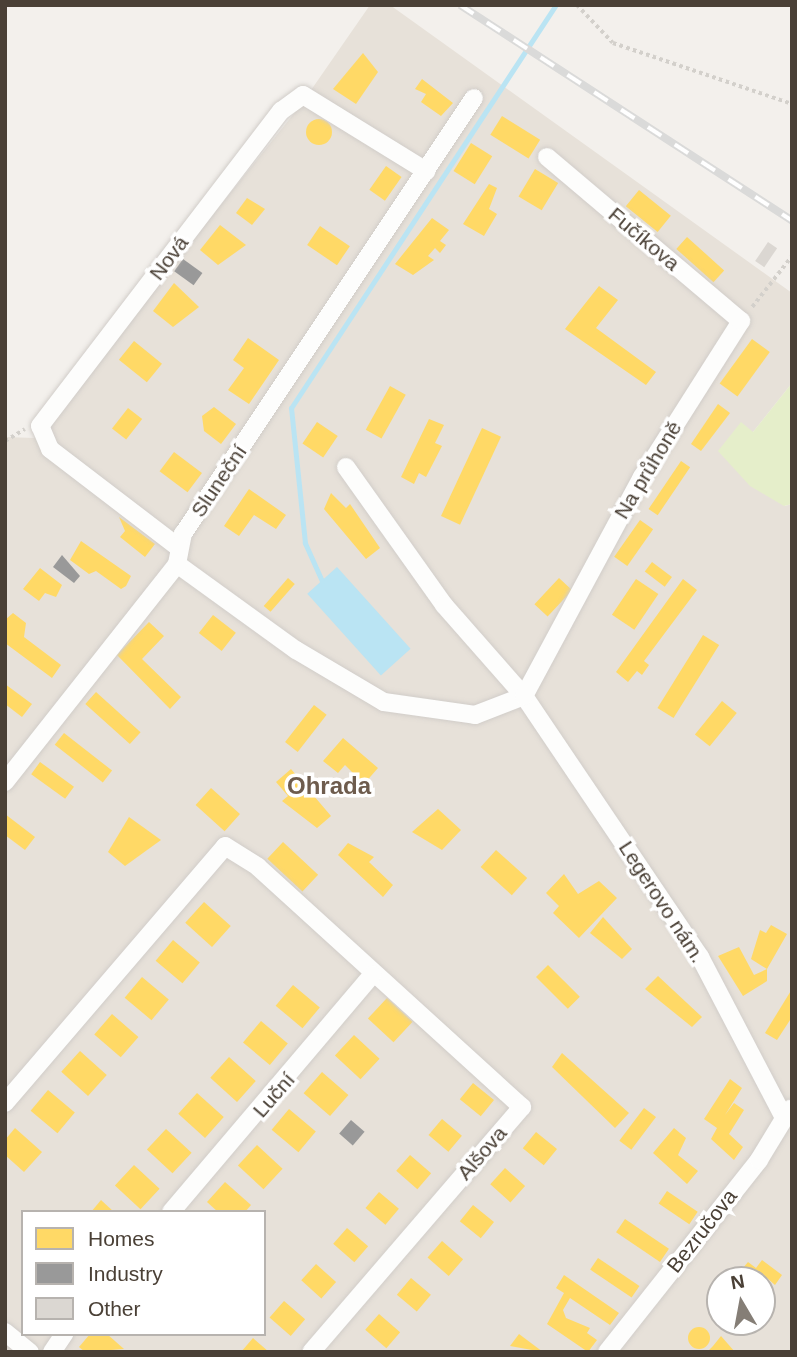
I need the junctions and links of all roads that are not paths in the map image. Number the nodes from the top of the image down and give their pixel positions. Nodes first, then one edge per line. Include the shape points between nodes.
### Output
1 (474, 99) dead end
2 (547, 157) dead end
3 (426, 171) junction
4 (741, 321) joint
5 (346, 467) dead end
6 (177, 556) junction
7 (524, 696) junction
8 (5, 782) edge
9 (372, 975) junction
10 (5, 1103) edge
11 (788, 1113) edge
12 (173, 1210) edge
13 (5, 1332) edge
14 (63, 1336) edge
15 (30, 1352) edge
16 (52, 1352) edge
17 (311, 1352) edge
18 (607, 1352) edge

1 - 3 street, Sluneční
2 - 4 street, Fučíkova
3 - 6 street, Sluneční
3 - 6 street, Nová via 303,95 281,111 40,426 50,449
4 - 7 street, Na průhoně via 642,477
5 - 7 street, Legerovo nám. via 444,605
6 - 7 street via 296,650 384,702 475,715
6 - 8 street, Sluneční
7 - 11 street, Legerovo nám. via 700,957
9 - 10 street via 258,867 225,846
9 - 12 street, Luční
9 - 17 street, Alšova via 522,1107
11 - 18 street, Bezručova
13 - 15 street
14 - 16 street

